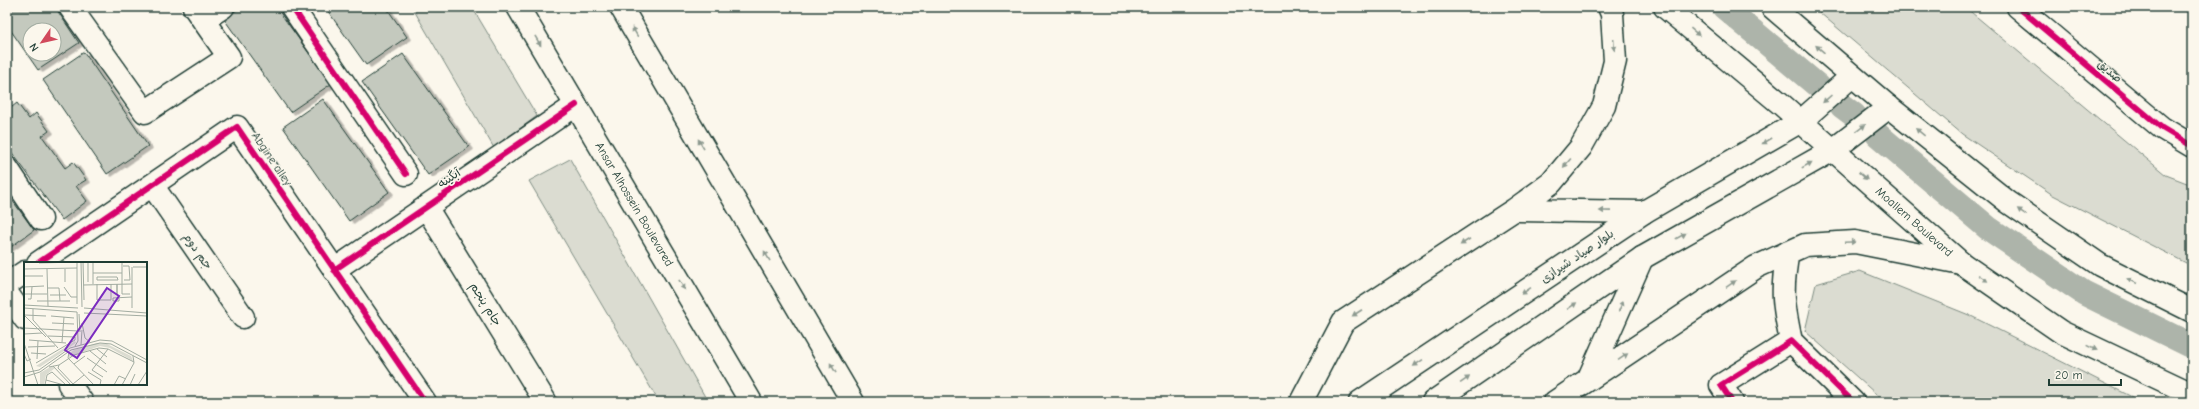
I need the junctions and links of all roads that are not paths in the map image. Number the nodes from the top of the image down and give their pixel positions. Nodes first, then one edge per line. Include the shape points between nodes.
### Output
1 (70, 7) edge
2 (223, 7) edge
3 (292, 7) edge
4 (518, 7) edge
5 (621, 7) edge
6 (1609, 7) edge
7 (1665, 7) edge
8 (1772, 7) edge
9 (2018, 7) edge
10 (199, 14) edge
11 (1852, 76) junction
12 (576, 105) junction
13 (1889, 107) junction
14 (1801, 121) junction
15 (2192, 146) edge
16 (1833, 150) junction
17 (7, 168) edge
18 (406, 174) dead end
19 (152, 185) junction
20 (426, 207) junction
21 (1514, 210) junction
22 (1644, 212) junction
23 (41, 219) dead end
24 (1788, 252) junction
25 (1642, 258) junction
26 (39, 262) edge
27 (1961, 263) junction
28 (334, 270) junction
29 (24, 273) edge
30 (7, 284) edge
31 (7, 293) edge
32 (2161, 296) junction
33 (2192, 300) edge
34 (2192, 311) edge
35 (24, 318) edge
36 (243, 318) dead end
37 (1791, 341) junction
38 (1588, 380) junction
39 (70, 385) edge
40 (1726, 393) edge
41 (2192, 394) edge
42 (544, 401) edge
43 (82, 402) edge
44 (425, 402) edge
45 (751, 402) edge
46 (853, 402) edge
47 (1301, 402) edge
48 (1360, 402) edge
49 (1433, 402) edge
50 (1556, 402) edge
51 (1853, 402) edge

1 - 10 main road via 145,112 229,57
2 - 10 main road
3 - 18 main road
4 -> 12 main road, Ansar Alhossein Boulevared
46 -> 5 main road
6 -> 21 main road via 1612,14 1615,61 1604,106 1581,147 1551,183
7 -> 14 main road, Moallem Boulevard
11 -> 8 main road
9 - 15 main road, صدیق via 2162,128
11 - 13 main road
11 -> 14 main road, بلوار صیاد شیرازی
12 - 20 main road, آبگینه
12 -> 45 main road, Ansar Alhossein Boulevared
16 -> 13 main road
32 -> 13 main road via 2100,266 2008,202
14 - 16 main road, Moallem Boulevard
14 -> 22 main road, بلوار صیاد شیرازی
25 -> 16 main road
16 -> 27 main road, Moallem Boulevard
17 - 23 main road
19 - 26 main road, Abgine alley
19 - 28 main road, Abgine alley via 237,127
19 - 36 main road, جم دوم
20 - 28 main road, آبگینه
20 - 42 main road, جام پنجم
22 -> 21 main road
21 -> 47 main road via 1343,322
22 -> 48 main road, بلوار صیاد شیرازی
24 -> 27 main road via 1805,245 1855,242
24 - 37 main road via 1782,280 1783,308
38 -> 24 main road via 1756,267
38 -> 25 main road
49 -> 25 main road
27 -> 41 main road, Moallem Boulevard via 2061,332
28 - 44 main road, Abgine alley
29 - 30 main road
31 - 35 main road
32 - 33 main road
32 - 34 main road
37 - 40 main road
37 - 51 main road
38 - 50 main road
39 - 43 main road

